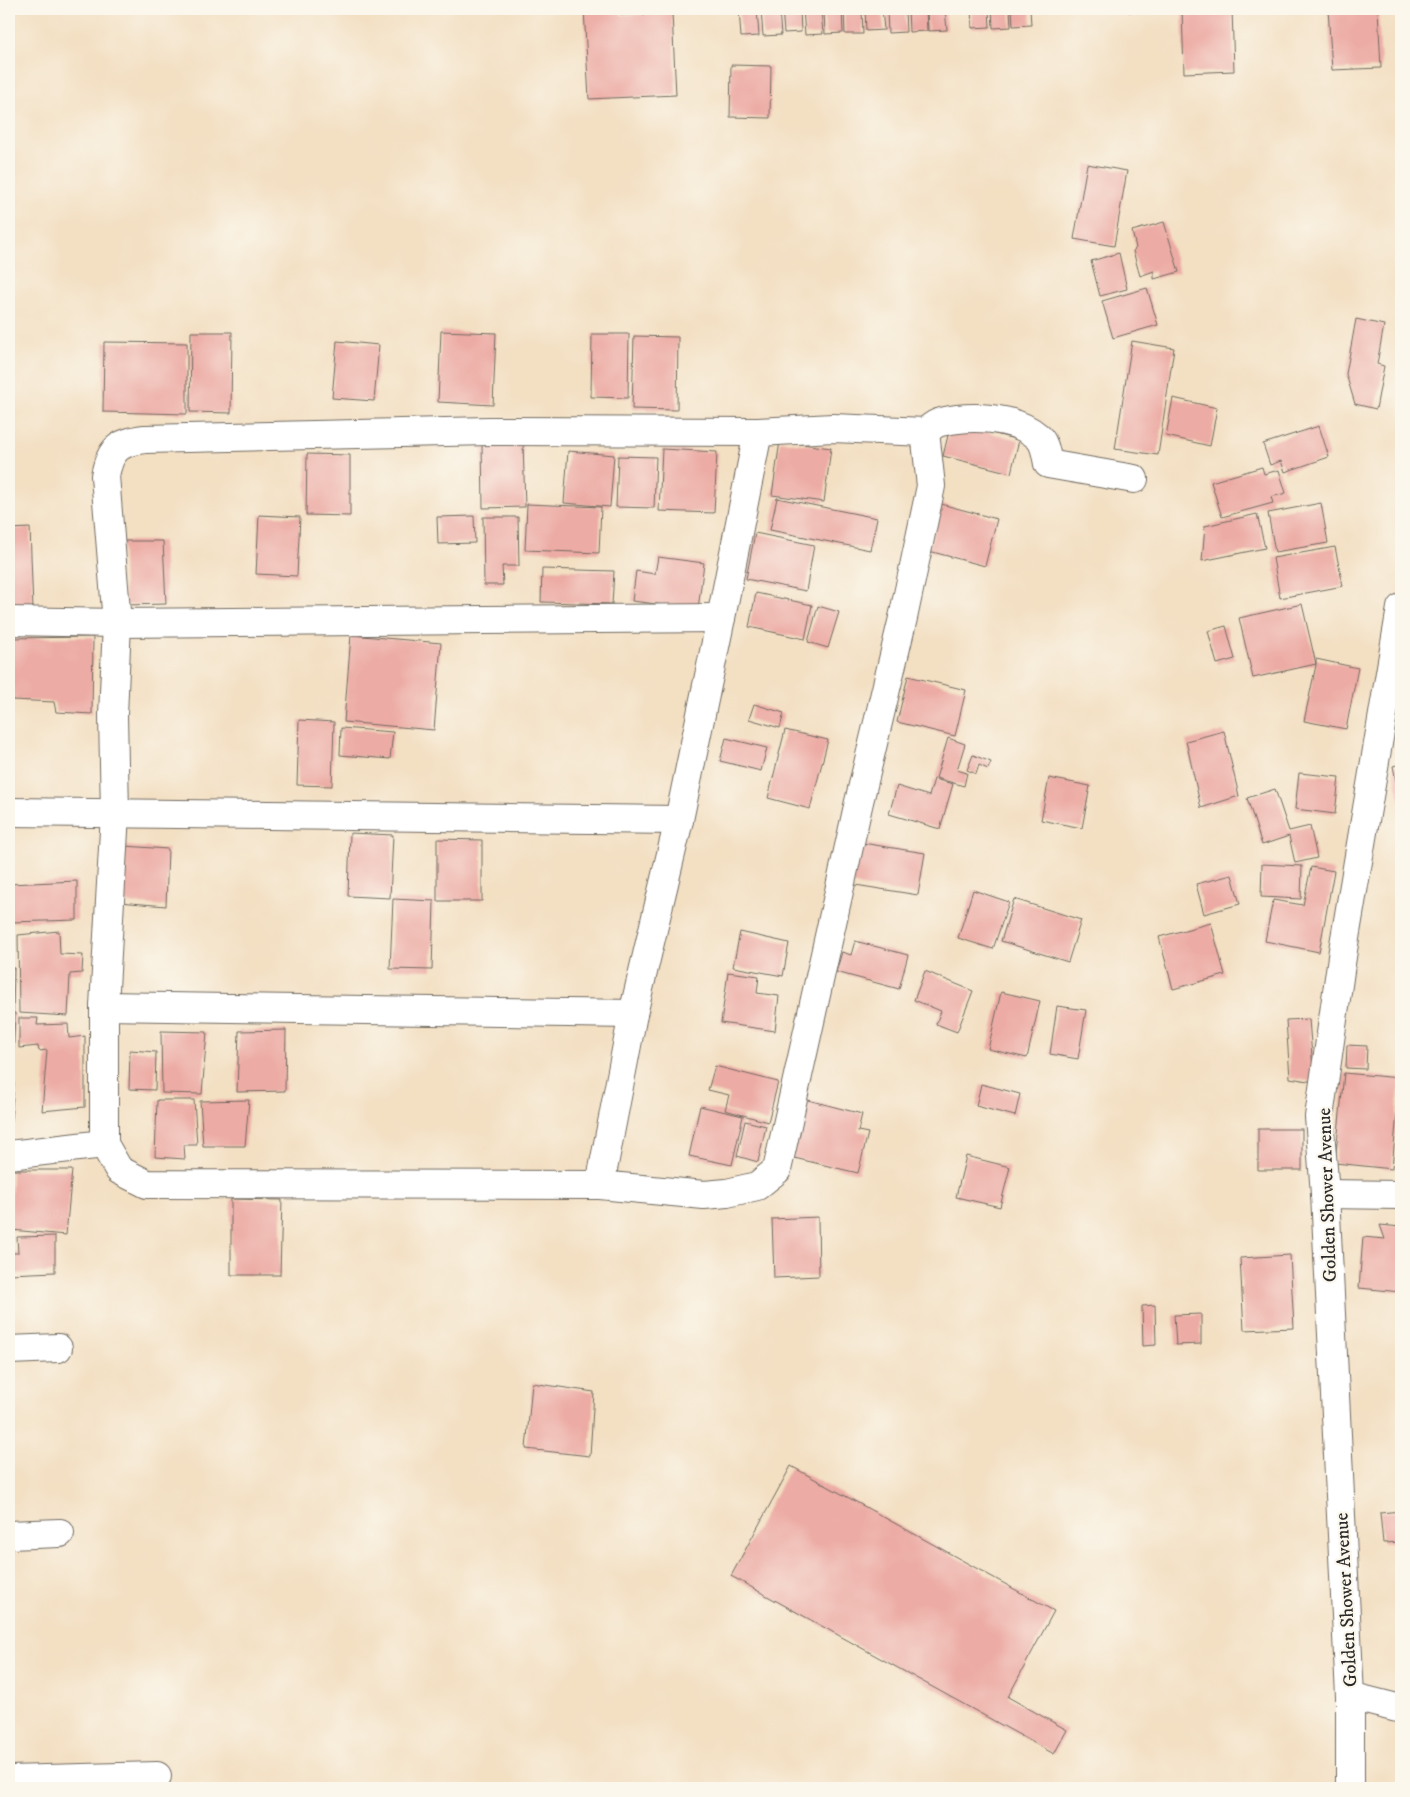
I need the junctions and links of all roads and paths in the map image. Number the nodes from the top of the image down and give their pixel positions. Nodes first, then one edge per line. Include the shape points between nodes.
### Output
1 (758, 432) junction
2 (925, 432) junction
3 (1134, 480) dead end
4 (1401, 608) edge
5 (721, 618) junction
6 (9, 621) edge
7 (117, 623) junction
8 (9, 812) edge
9 (115, 813) junction
10 (679, 820) junction
11 (104, 1006) junction
12 (633, 1014) junction
13 (104, 1144) junction
14 (9, 1155) edge
15 (600, 1184) junction
16 (1326, 1194) junction
17 (1401, 1195) edge
18 (58, 1348) dead end
19 (9, 1350) edge
20 (60, 1533) dead end
21 (9, 1535) edge
22 (1350, 1696) junction
23 (1401, 1709) edge
24 (157, 1776) dead end
25 (9, 1780) edge
26 (1350, 1788) edge

1 - 2 street via 833,428
1 - 5 street
1 - 7 street via 489,431 128,441 114,451 106,476
2 - 3 street via 939,422 1002,420 1038,436 1046,449 1048,464
2 - 15 street via 931,486 777,1170 757,1186 704,1195
4 - 16 street, Golden Shower Avenue via 1343,950 1319,1118
5 - 7 street
5 - 10 street
6 - 7 street
7 - 9 street via 113,715
8 - 9 street
9 - 10 street
9 - 11 street
10 - 12 street
11 - 12 street
11 - 13 street
12 - 15 street
13 - 14 street
13 - 15 street via 118,1170 147,1184
16 - 17 street
16 - 22 street, Golden Shower Avenue
18 - 19 street
20 - 21 street
22 - 23 street
22 - 26 street, Golden Shower Avenue
24 - 25 street

